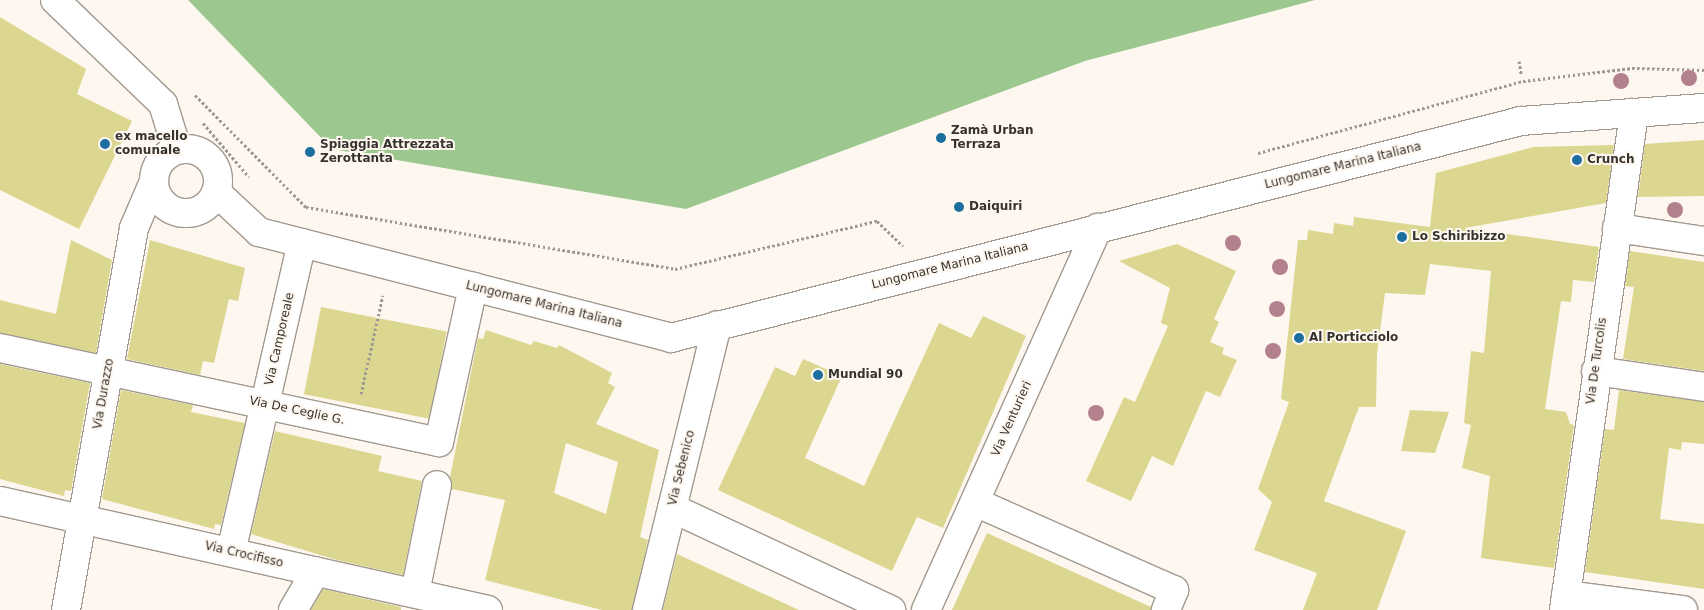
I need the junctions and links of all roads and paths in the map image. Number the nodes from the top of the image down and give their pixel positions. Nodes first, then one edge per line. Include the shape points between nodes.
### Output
1 (55, 0) edge
2 (1520, 61) dead end
3 (1704, 70) edge
4 (1521, 74) dead end
5 (190, 90) dead end
6 (1704, 108) edge
7 (1634, 112) junction
8 (202, 122) dead end
9 (177, 149) junction
10 (1254, 154) dead end
11 (154, 181) junction
12 (256, 184) dead end
13 (216, 192) junction
14 (1098, 228) junction
15 (1617, 228) junction
16 (1704, 241) edge
17 (302, 243) junction
18 (905, 248) dead end
19 (389, 265) junction
20 (473, 287) junction
21 (717, 325) junction
22 (0, 348) edge
23 (1596, 370) junction
24 (108, 371) junction
25 (1704, 387) edge
26 (265, 404) junction
27 (355, 424) junction
28 (437, 484) dead end
29 (0, 502) edge
30 (975, 502) junction
31 (672, 508) junction
32 (82, 518) junction
33 (231, 552) junction
34 (316, 571) junction
35 (415, 593) junction
36 (1170, 600) edge
37 (1565, 603) edge
38 (66, 610) edge
39 (293, 610) edge
40 (488, 610) edge
41 (647, 610) edge
42 (891, 610) edge
43 (926, 610) edge
44 (1683, 610) edge

1 - 9 street via 162,104
2 - 4 path
3 - 10 path via 1632,68 1523,81
5 - 18 path via 306,207 675,269 877,221
6 - 7 street, Lungomare Marina Italiana
7 - 14 street, Lungomare Marina Italiana via 1520,121
7 - 15 street, Via De Turcolis
8 - 12 path
9 - 11 street via 161,160
9 - 13 street via 198,150 210,159 218,172
11 - 13 street via 162,202 181,213 203,208
11 - 24 street, Via Durazzo via 134,228
13 - 17 street, Lungomare Marina Italiana via 259,232
14 - 21 street, Lungomare Marina Italiana
14 - 30 street, Via Venturieri
15 - 16 street
15 - 23 street, Via De Turcolis
17 - 19 street, Lungomare Marina Italiana
17 - 26 street, Via Camporeale
19 - 20 street, Lungomare Marina Italiana
19 - 27 path
20 - 21 street, Lungomare Marina Italiana via 671,338
20 - 27 street, Via De Ceglie G. via 439,442
21 - 31 street, Via Sebenico
22 - 24 street, Via De Ceglie G.
23 - 25 street
23 - 37 street, Via De Turcolis
24 - 26 street, Via De Ceglie G.
24 - 32 street, Via Durazzo
26 - 27 street, Via De Ceglie G.
26 - 33 street, Via Camporeale
28 - 35 street
29 - 32 street, Via Crocifisso
30 - 36 street
30 - 43 street, Via Venturieri
31 - 41 street, Via Sebenico
31 - 42 street
32 - 33 street, Via Crocifisso
32 - 38 street, Via Durazzo
33 - 34 street, Via Crocifisso
34 - 35 street, Via Crocifisso
34 - 39 street
35 - 40 street, Via Crocifisso
37 - 44 street

